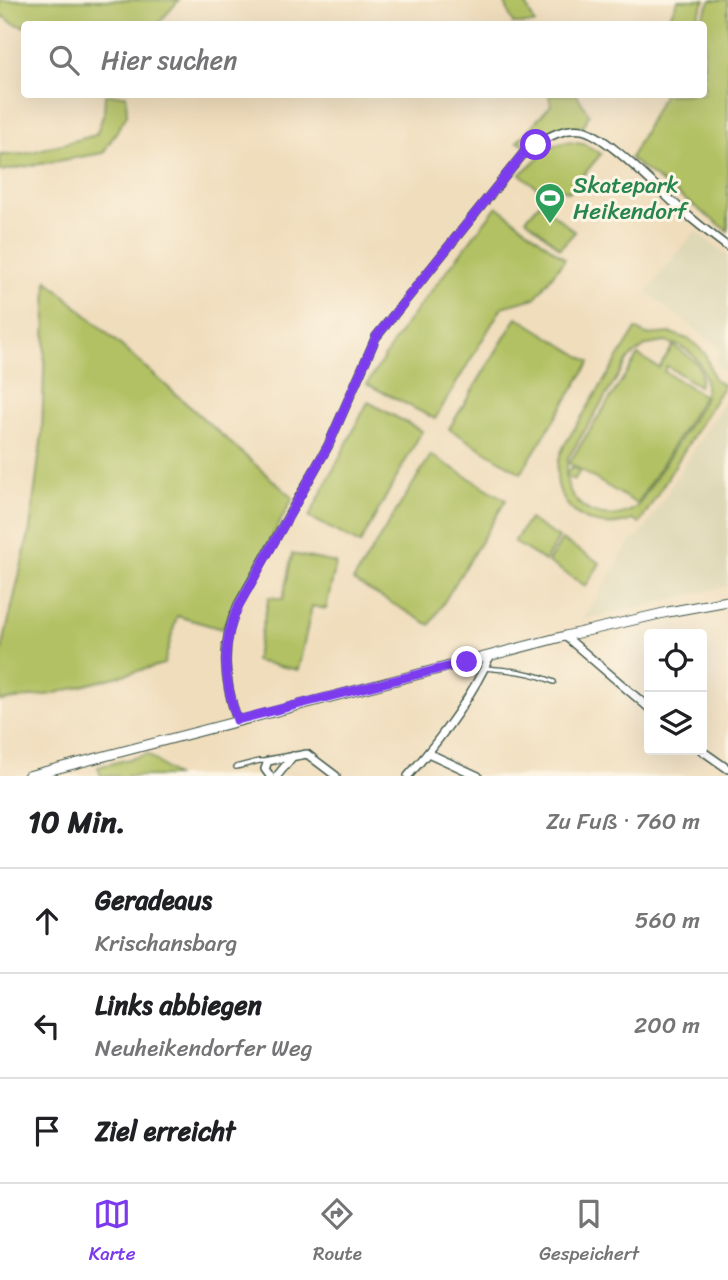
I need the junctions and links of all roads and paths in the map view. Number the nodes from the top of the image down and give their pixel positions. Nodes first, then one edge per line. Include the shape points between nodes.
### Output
1 (728, 247) edge
2 (728, 601) edge
3 (565, 636) junction
4 (490, 656) junction
5 (484, 668) junction
6 (554, 682) dead end
7 (644, 704) edge
8 (237, 720) junction
9 (428, 753) junction
10 (707, 754) edge
11 (293, 755) junction
12 (268, 761) junction
13 (236, 767) dead end
14 (728, 769) edge
15 (28, 776) edge
16 (270, 776) edge
17 (277, 776) edge
18 (336, 776) edge
19 (408, 776) edge
20 (478, 776) edge

1 - 8 street via 613,147 583,130 552,134 527,149 376,337 328,446 232,619 224,664
2 - 3 street
3 - 4 street
3 - 7 street
4 - 5 street
4 - 8 street
5 - 6 lane via 519,671
5 - 9 street
8 - 15 street
9 - 19 street
9 - 20 street
10 - 14 street
11 - 12 street
11 - 17 street
11 - 18 street via 307,754
12 - 13 lane
12 - 16 street via 265,769

